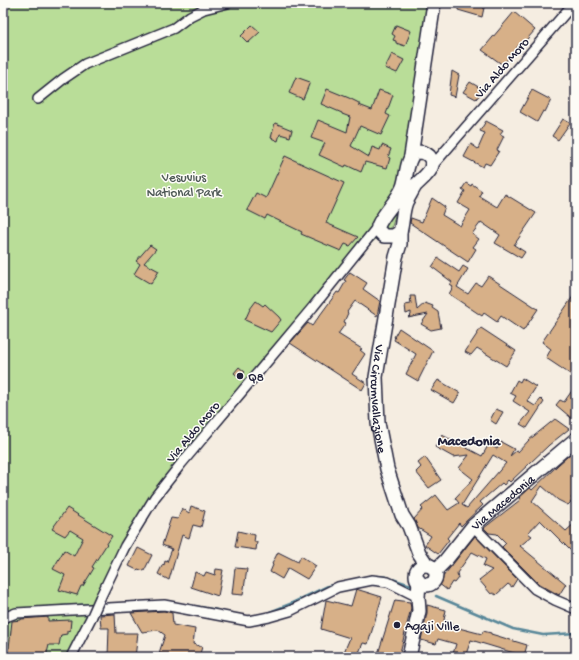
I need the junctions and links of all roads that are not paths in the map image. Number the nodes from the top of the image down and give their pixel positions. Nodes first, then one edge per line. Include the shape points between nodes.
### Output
1 (228, 3) edge
2 (434, 3) edge
3 (574, 3) edge
4 (38, 98) dead end
5 (422, 157) junction
6 (388, 233) junction
7 (576, 439) edge
8 (473, 526) junction
9 (426, 574) junction
10 (418, 597) junction
11 (576, 609) edge
12 (419, 611) junction
13 (3, 618) edge
14 (71, 657) edge
15 (410, 657) edge

1 - 4 street via 204,9 174,28 85,64
2 - 5 main road via 414,134
3 - 5 street, Via Aldo Moro via 447,149
5 - 6 main road via 380,222
5 - 6 main road via 431,170 415,187 404,210
6 - 9 main road, Via Circumvallazione via 396,257 376,377 378,423 387,469 402,515 402,530
6 - 14 street, Via Aldo Moro, bridge via 366,243 155,497 126,546
7 - 8 main road, Via Macedonia
8 - 9 main road, Via Macedonia via 445,561
8 - 11 street via 535,589
9 - 10 main road, Via Macedonia
9 - 12 main road, Via Macedonia via 425,602
10 - 12 main road, Via Macedonia
10 - 13 street via 388,582 372,580 338,587 290,611 249,621 164,605 16,613
12 - 15 main road, Via Macedonia

